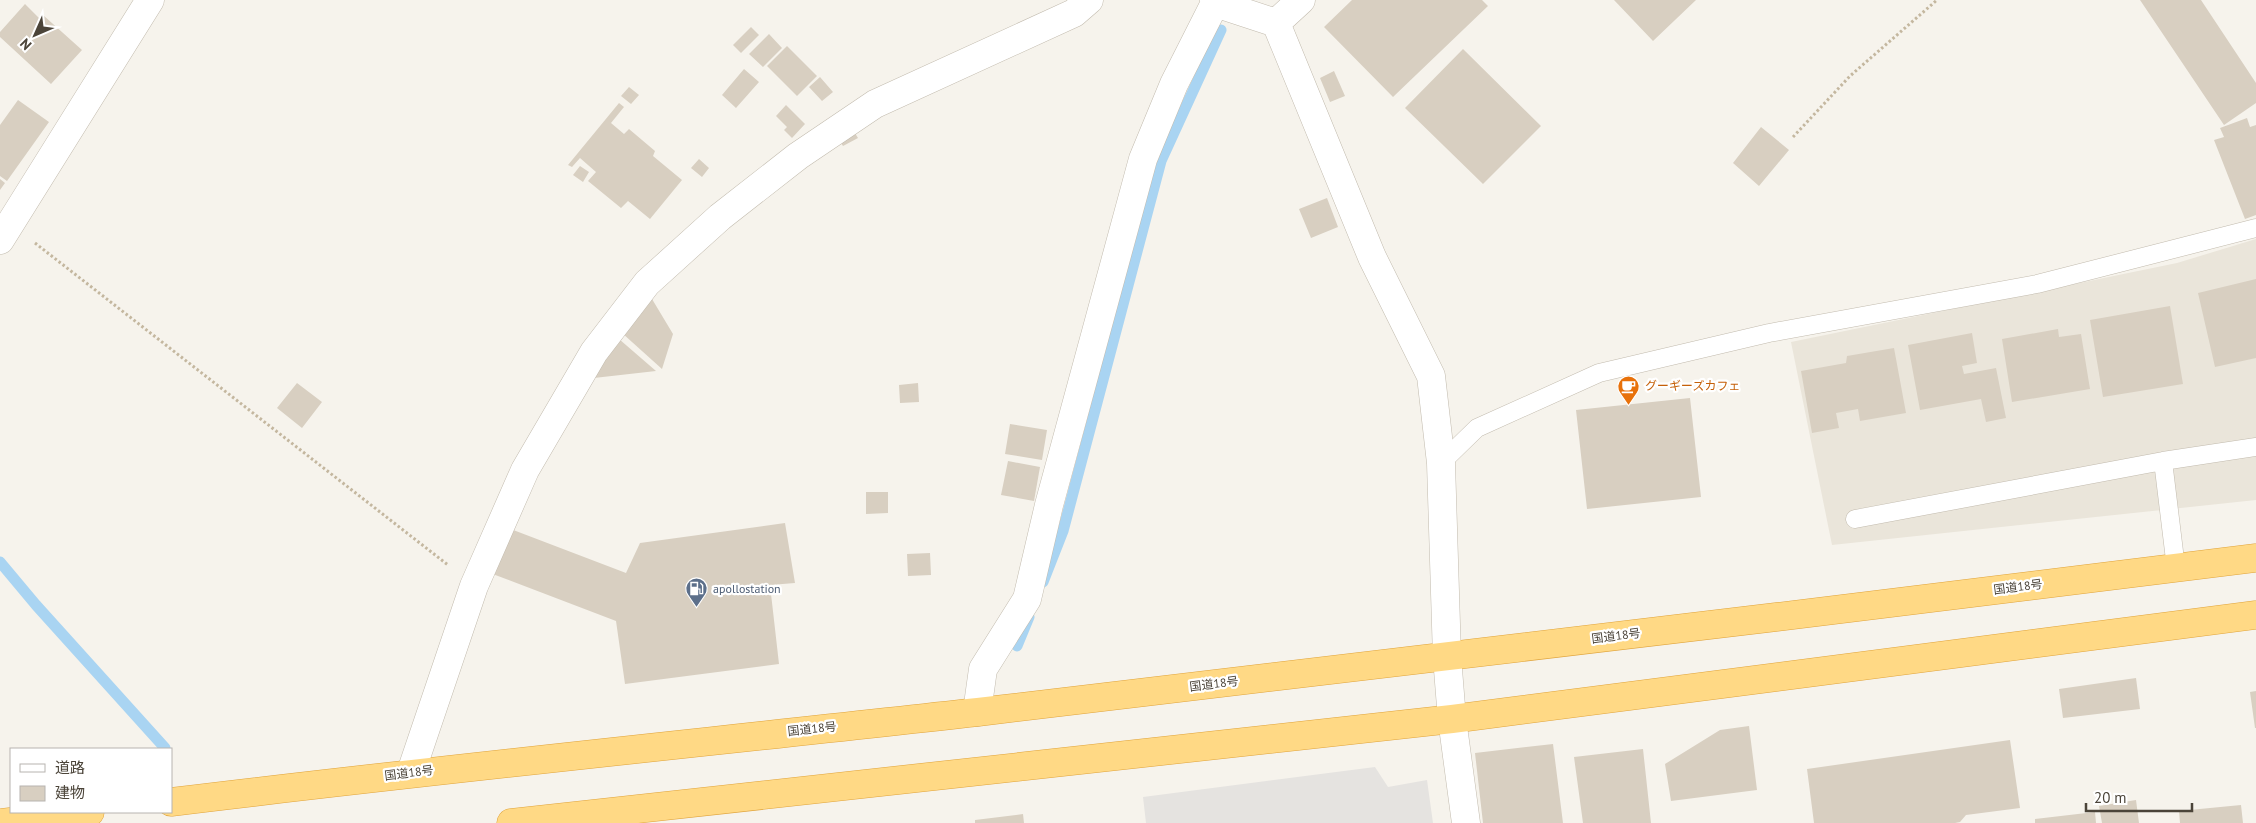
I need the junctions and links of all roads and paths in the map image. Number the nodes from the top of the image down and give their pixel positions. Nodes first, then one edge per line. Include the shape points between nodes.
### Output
1 (150, 0) edge
2 (1090, 0) edge
3 (1302, 0) edge
4 (1937, 0) edge
5 (1215, 2) edge
6 (1276, 23) junction
7 (1793, 137) dead end
8 (2256, 228) edge
9 (5, 232) edge
10 (2256, 447) edge
11 (2163, 460) junction
12 (1440, 463) junction
13 (1855, 518) dead end
14 (2256, 558) edge
15 (2176, 568) junction
16 (474, 586) junction
17 (2256, 615) edge
18 (1447, 657) junction
19 (977, 712) junction
20 (1452, 719) junction
21 (411, 772) junction
22 (172, 802) edge
23 (82, 813) edge
24 (0, 823) edge
25 (510, 823) edge
26 (1466, 823) edge

1 - 9 street
2 - 16 street via 1074,13 875,104 798,156 728,211 647,283 594,352 525,470
3 - 6 street
4 - 7 path via 1850,76
5 - 6 street
5 - 19 street via 1174,84 1143,159 1049,505 1027,599 983,669
6 - 12 street via 1372,257 1431,376
8 - 12 lane via 2037,284 1769,333 1599,373 1478,428
9 - 16 path
10 - 11 lane
11 - 13 lane
11 - 15 lane
12 - 18 street
14 - 15 highway, 国道18号
15 - 18 highway, 国道18号
16 - 21 street
17 - 20 highway
18 - 19 highway, 国道18号
18 - 20 street
19 - 21 highway, 国道18号
20 - 25 highway
20 - 26 street
21 - 22 highway, 国道18号
23 - 24 highway

